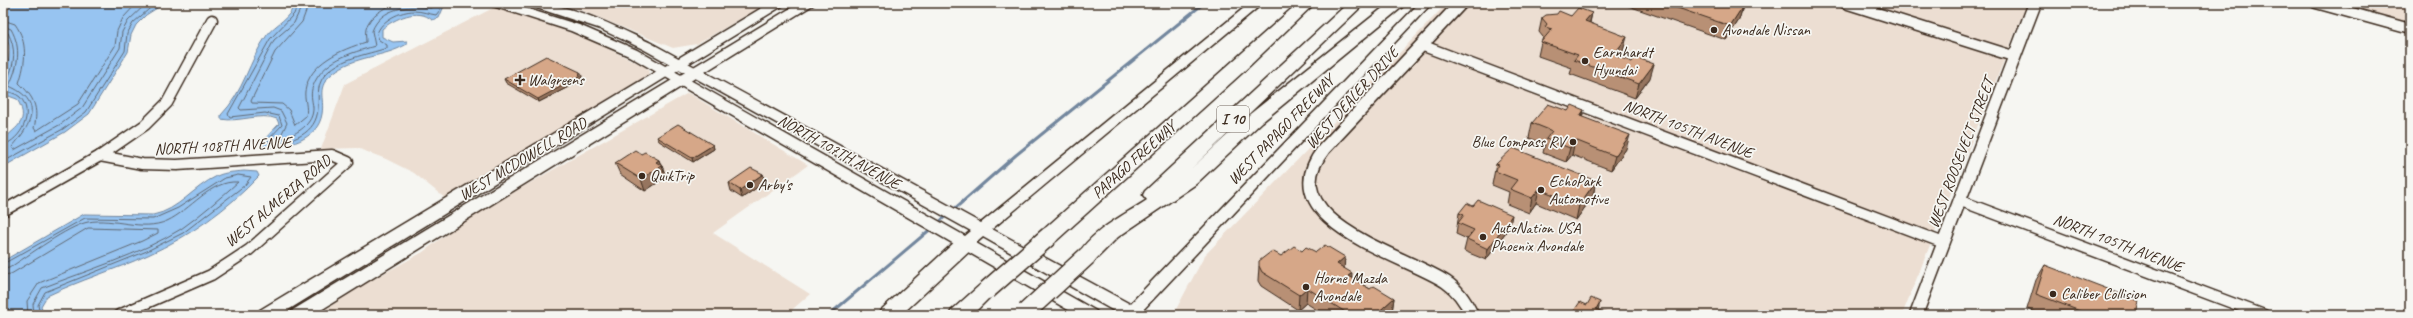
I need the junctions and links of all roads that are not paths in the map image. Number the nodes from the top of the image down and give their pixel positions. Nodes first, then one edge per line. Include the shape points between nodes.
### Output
1 (497, 3) edge
2 (535, 3) edge
3 (780, 3) edge
4 (809, 3) edge
5 (1257, 3) edge
6 (1307, 3) edge
7 (1358, 3) edge
8 (1399, 3) edge
9 (1426, 3) edge
10 (1462, 3) edge
11 (1845, 3) edge
12 (2035, 3) edge
13 (2316, 3) edge
14 (212, 20) dead end
15 (2410, 29) edge
16 (1421, 45) junction
17 (2013, 56) junction
18 (680, 63) junction
19 (665, 72) junction
20 (689, 77) junction
21 (756, 124) junction
22 (817, 140) junction
23 (802, 151) junction
24 (100, 156) junction
25 (348, 162) joint
26 (893, 183) junction
27 (1961, 201) junction
28 (3, 212) edge
29 (983, 230) junction
30 (1109, 234) junction
31 (1944, 243) junction
32 (965, 244) junction
33 (1024, 314) edge
34 (1132, 314) edge
35 (119, 315) edge
36 (266, 315) edge
37 (299, 315) edge
38 (888, 315) edge
39 (959, 315) edge
40 (1090, 315) edge
41 (1472, 315) edge
42 (1916, 315) edge
43 (2264, 315) edge

1 - 19 main road, NORTH 107TH AVENUE via 611,42
2 - 18 main road, NORTH 107TH AVENUE via 608,27
3 - 18 main road, WEST MCDOWELL ROAD
4 - 20 main road, WEST MCDOWELL ROAD
5 - 29 main road
6 - 39 highway, PAPAGO FREEWAY / I 10, bridge
7 - 30 highway, I 10
8 - 30 highway via 1256,118 1190,180
9 - 34 main road, WEST PAPAGO FREEWAY
10 - 16 street, WEST DEALER DRIVE
11 - 17 street
12 - 17 street, WEST ROOSEVELT STREET
13 - 15 street
14 - 24 street via 167,103 145,126
16 - 31 street, NORTH 105TH AVENUE
16 - 41 street, WEST DEALER DRIVE via 1316,160 1311,186 1313,196 1324,215 1346,232 1446,282 1459,294
17 - 27 street, WEST ROOSEVELT STREET
18 - 19 main road, WEST MCDOWELL ROAD
18 - 20 main road, NORTH 107TH AVENUE
19 - 20 main road, NORTH 107TH AVENUE
19 - 36 main road, WEST MCDOWELL ROAD
20 - 21 main road, NORTH 107TH AVENUE
20 - 22 main road, NORTH 107TH AVENUE
20 - 37 main road, WEST MCDOWELL ROAD
21 - 22 main road via 774,127 804,142
21 - 23 main road, NORTH 107TH AVENUE
22 - 26 main road, NORTH 107TH AVENUE
23 - 26 main road via 818,152 883,184
23 - 32 main road, NORTH 107TH AVENUE
24 - 25 street, NORTH 108TH AVENUE via 142,164 177,165 332,155
24 - 28 street
25 - 35 street, WEST ALMERIA ROAD via 249,250 169,295
26 - 29 main road, NORTH 107TH AVENUE
27 - 31 street, WEST ROOSEVELT STREET
27 - 43 street, NORTH 105TH AVENUE
29 - 32 main road
29 - 34 main road, NORTH 107TH AVENUE
30 - 33 highway, I 10, bridge
31 - 42 street, WEST ROOSEVELT STREET
32 - 38 highway
32 - 40 main road, NORTH 107TH AVENUE

